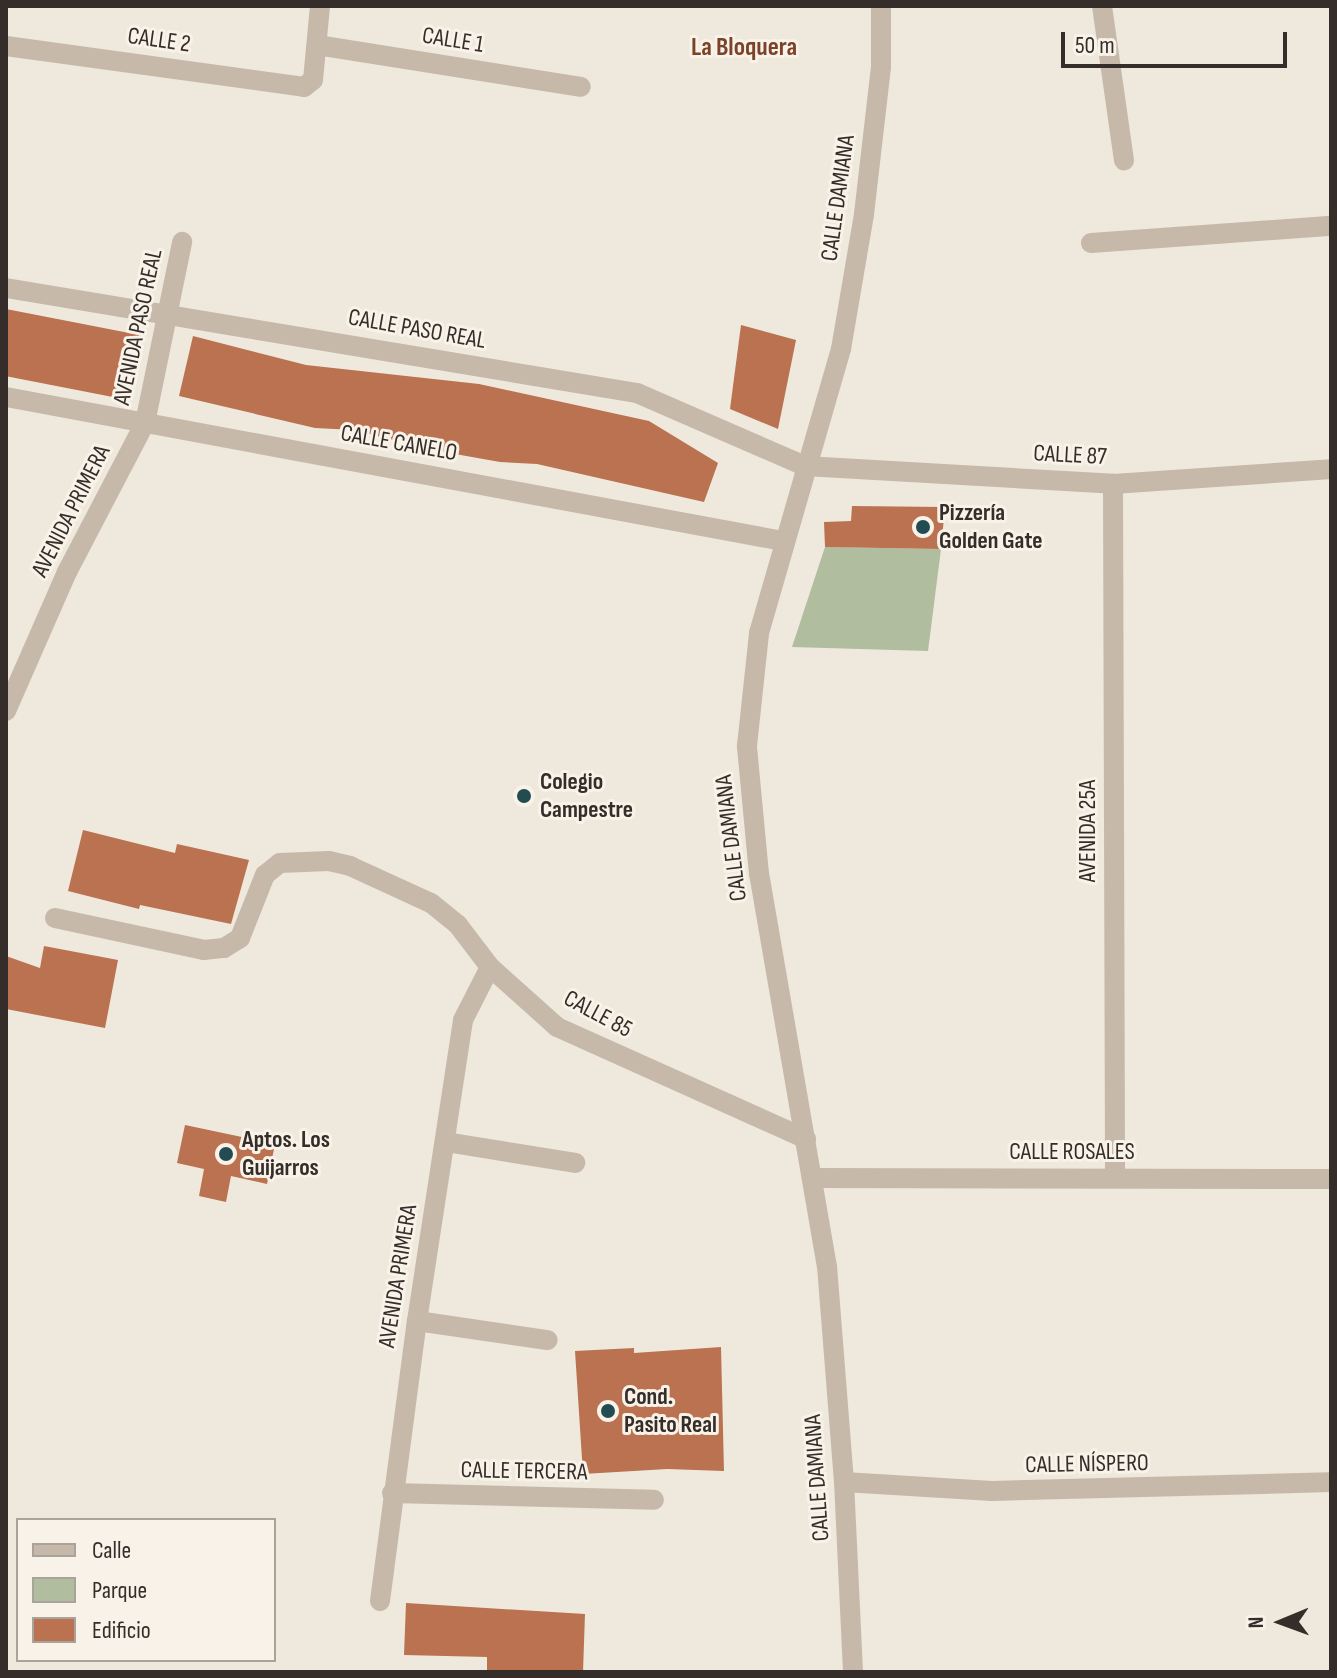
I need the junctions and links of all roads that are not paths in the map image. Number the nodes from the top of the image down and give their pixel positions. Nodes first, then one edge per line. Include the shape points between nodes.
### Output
1 (320, 6) edge
2 (881, 6) edge
3 (1102, 6) edge
4 (317, 45) junction
5 (6, 46) edge
6 (581, 87) dead end
7 (1124, 160) dead end
8 (1331, 226) edge
9 (182, 242) dead end
10 (1091, 243) dead end
11 (6, 288) edge
12 (168, 313) junction
13 (6, 397) edge
14 (145, 423) junction
15 (805, 466) junction
16 (1331, 469) edge
17 (1113, 484) junction
18 (783, 541) junction
19 (6, 711) edge
20 (55, 918) dead end
21 (490, 967) junction
22 (806, 1139) junction
23 (446, 1142) junction
24 (575, 1163) dead end
25 (813, 1178) junction
26 (1115, 1178) junction
27 (1331, 1179) edge
28 (417, 1321) junction
29 (548, 1340) dead end
30 (844, 1482) junction
31 (1331, 1482) edge
32 (392, 1493) junction
33 (654, 1500) dead end
34 (380, 1601) dead end
35 (853, 1672) edge

1 - 4 street
2 - 15 street, CALLE DAMIANA via 881,67 864,214 841,349
3 - 7 street
4 - 5 street, CALLE 2 via 313,80 304,87
4 - 6 street, CALLE 1
8 - 10 street
9 - 12 street, AVENIDA PASO REAL
11 - 12 street, CALLE PASO REAL
12 - 14 street, AVENIDA PASO REAL
12 - 15 street, CALLE PASO REAL via 645,394
13 - 14 street, CALLE CANELO
14 - 18 street, CALLE CANELO
14 - 19 street, AVENIDA PRIMERA via 67,572
15 - 17 street, CALLE 87
15 - 18 street, CALLE DAMIANA
16 - 17 street, CALLE 87
17 - 26 street, AVENIDA 25A
18 - 22 street, CALLE DAMIANA via 759,633 747,746 759,874
20 - 21 street, CALLE 85 via 204,950 236,944 265,875 280,863 329,861 431,903 458,925
21 - 22 street, CALLE 85 via 557,1027
21 - 23 street, AVENIDA PRIMERA via 463,1020
22 - 25 street, CALLE DAMIANA
23 - 24 street
23 - 28 street, AVENIDA PRIMERA
25 - 26 street, CALLE ROSALES
25 - 30 street, CALLE DAMIANA via 827,1267
26 - 27 street, CALLE ROSALES
28 - 29 street
28 - 32 street, AVENIDA PRIMERA
30 - 31 street, CALLE NÍSPERO via 992,1491
30 - 35 street, CALLE DAMIANA
32 - 33 street, CALLE TERCERA
32 - 34 street, AVENIDA PRIMERA

